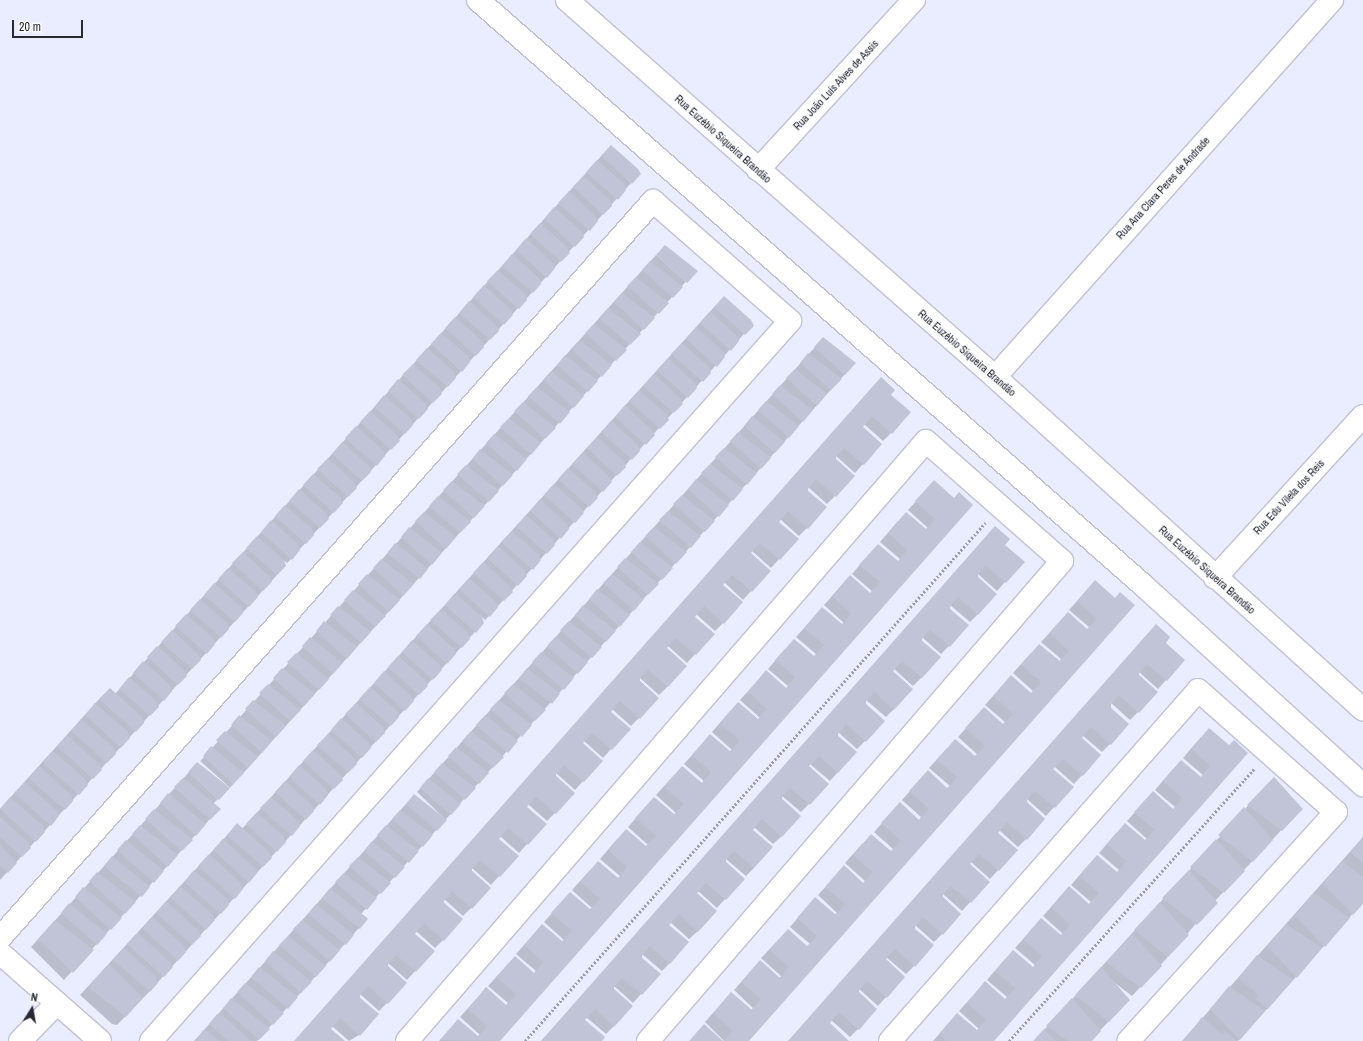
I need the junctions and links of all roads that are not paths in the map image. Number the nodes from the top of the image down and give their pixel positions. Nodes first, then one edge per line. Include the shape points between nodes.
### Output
1 (478, 0) edge
2 (567, 0) edge
3 (914, 0) edge
4 (1332, 0) edge
5 (758, 170) junction
6 (995, 377) junction
7 (1363, 416) edge
8 (1215, 578) junction
9 (1363, 710) edge
10 (1363, 785) edge
11 (0, 938) edge
12 (0, 953) edge
13 (57, 1003) junction
14 (20, 1041) edge
15 (100, 1041) edge
16 (151, 1041) edge
17 (407, 1041) edge
18 (648, 1041) edge
19 (890, 1041) edge
20 (1128, 1041) edge

1 - 10 street via 1144,586
2 - 5 street, Rua Euzébio Siqueira Brandão
3 - 5 street, Rua João Luís Alves de Assis
4 - 6 street, Rua Ana Clara Peres de Andrade
5 - 6 street, Rua Euzébio Siqueira Brandão
6 - 8 street, Rua Euzébio Siqueira Brandão
7 - 8 street, Rua Edu Vilela dos Reis
8 - 9 street, Rua Euzébio Siqueira Brandão
11 - 16 street via 653,201 790,321
12 - 13 street
13 - 14 street
13 - 15 street
17 - 18 street via 926,442 1062,561
19 - 20 street via 1198,690 1336,812

